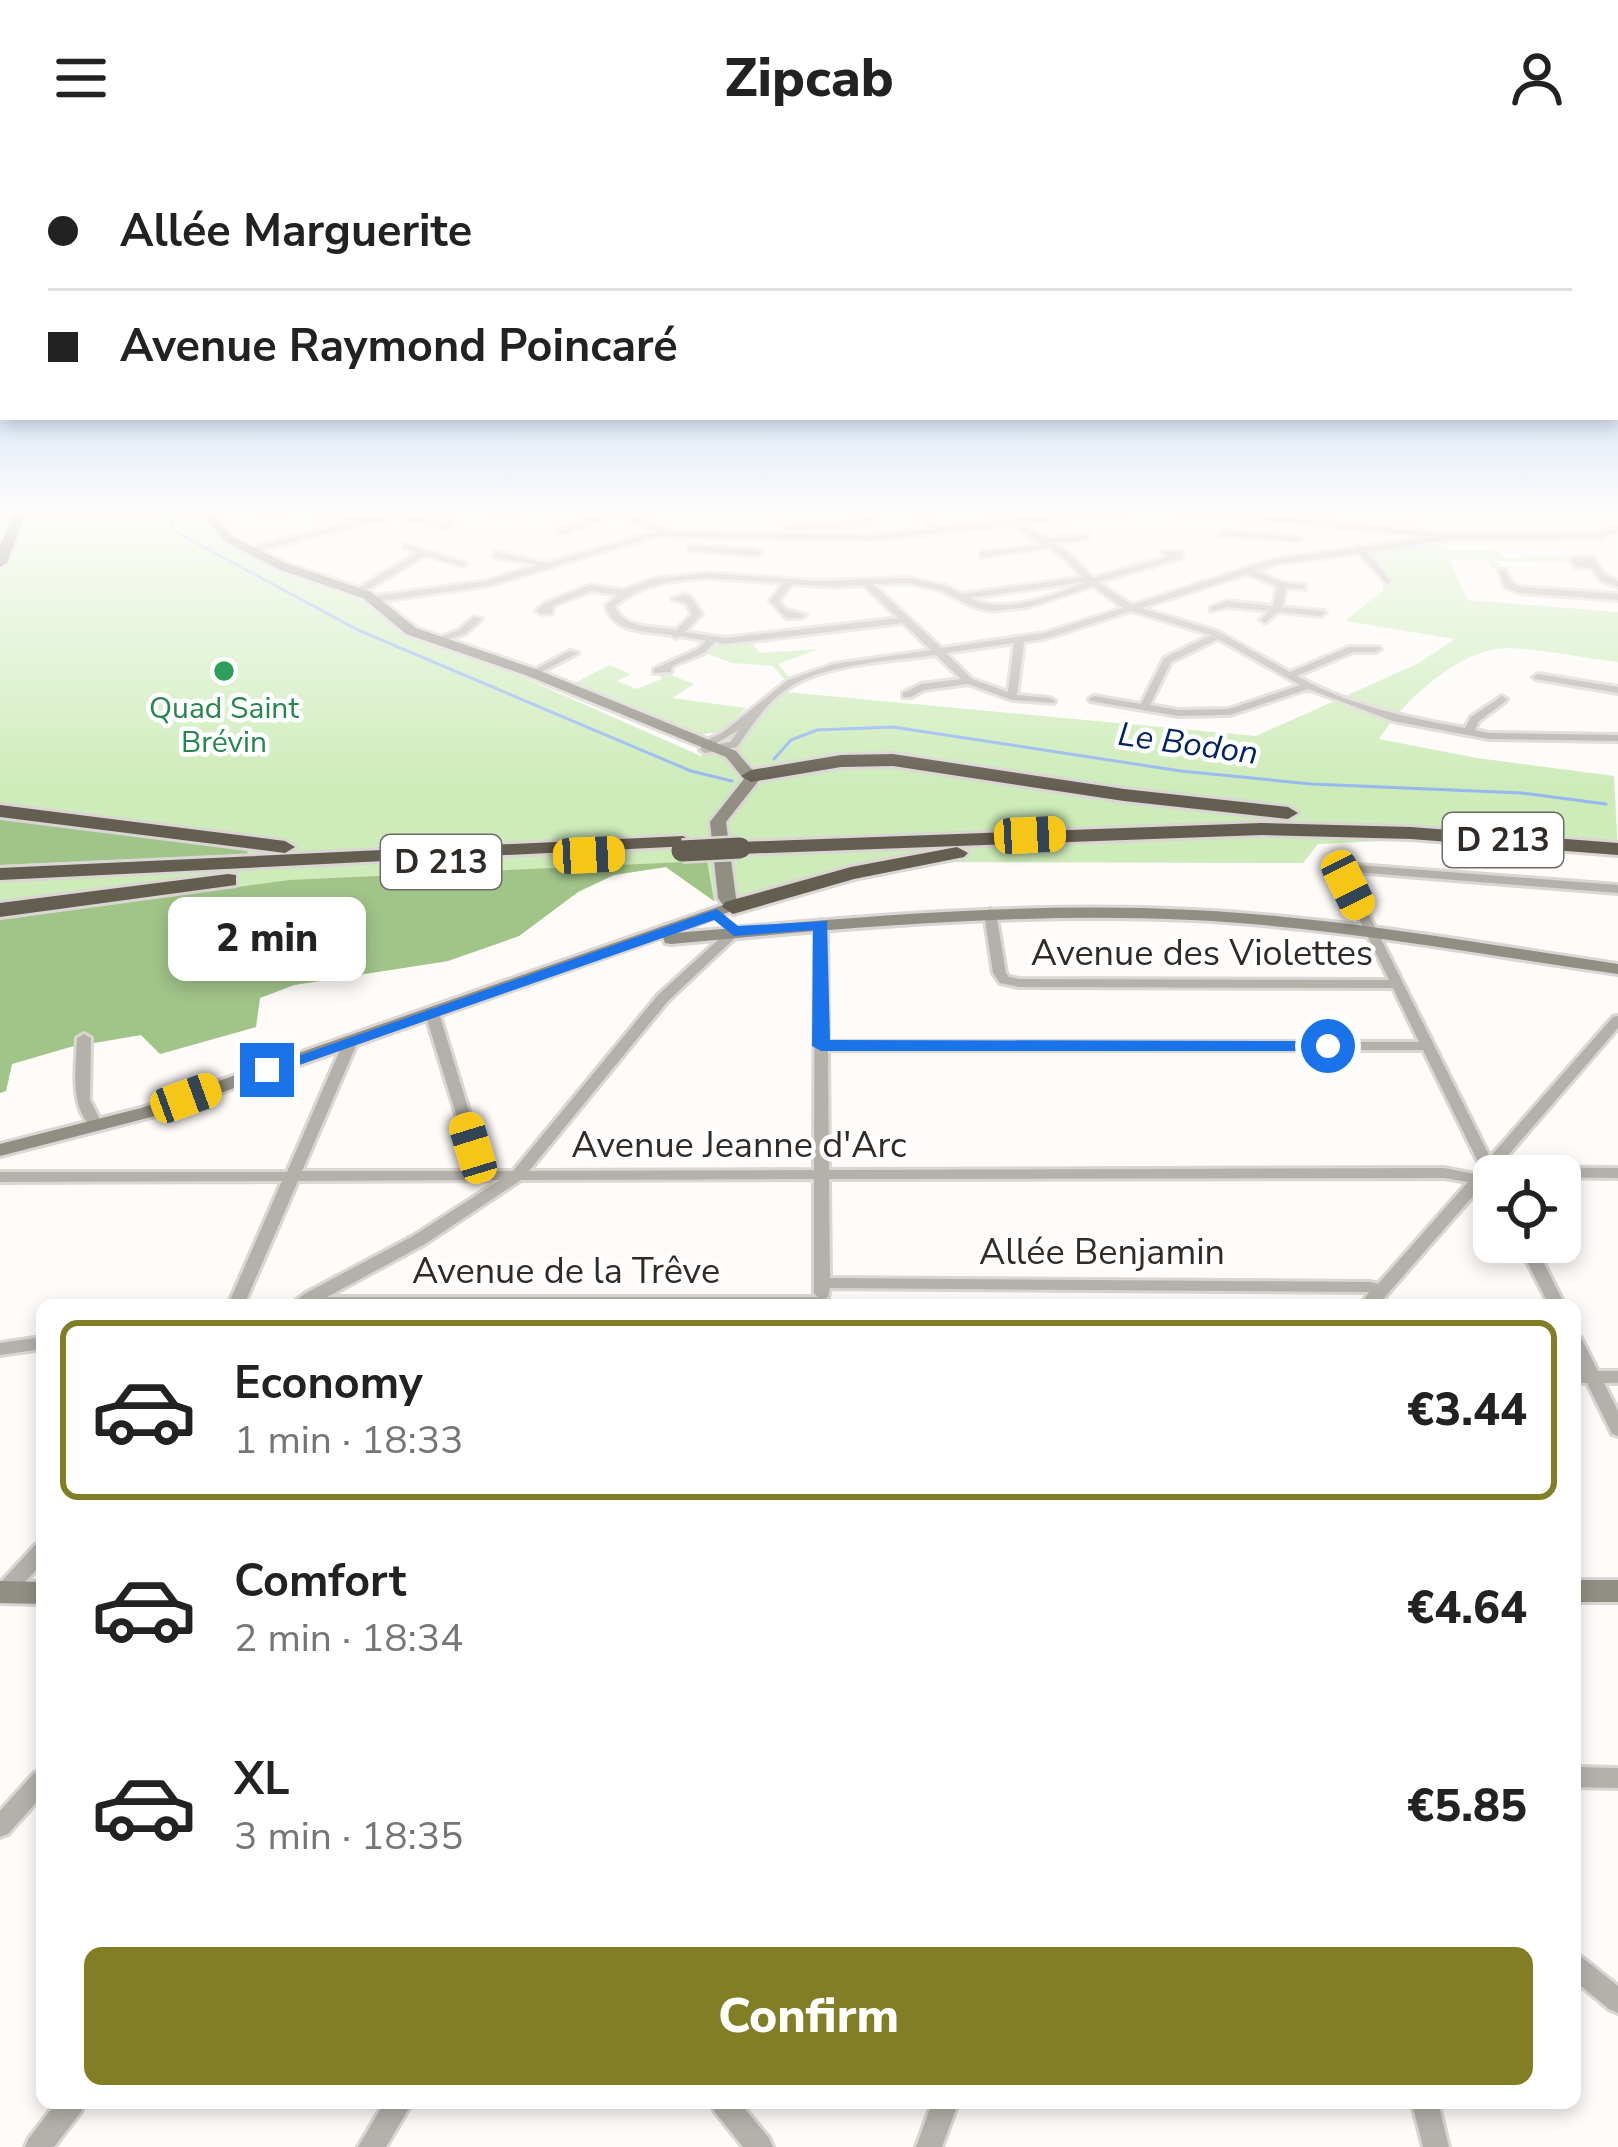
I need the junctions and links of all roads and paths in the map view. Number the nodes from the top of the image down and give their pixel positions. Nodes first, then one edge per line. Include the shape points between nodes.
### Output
1 (379, 603) edge
2 (553, 603) edge
3 (612, 603) edge
4 (690, 603) edge
5 (777, 603) edge
6 (888, 603) edge
7 (972, 603) edge
8 (1027, 603) edge
9 (1120, 603) edge
10 (1155, 603) edge
11 (1276, 603) edge
12 (548, 605) dead end
13 (1274, 608) junction
14 (1214, 609) dead end
15 (1133, 611) junction
16 (783, 612) dead end
17 (1321, 613) dead end
18 (477, 619) dead end
19 (906, 620) junction
20 (1265, 620) dead end
21 (676, 635) junction
22 (1215, 637) junction
23 (436, 640) junction
24 (1018, 640) junction
25 (710, 641) junction
26 (1376, 649) dead end
27 (939, 651) junction
28 (573, 653) dead end
29 (667, 664) dead end
30 (533, 673) junction
31 (1290, 675) junction
32 (1538, 677) dead end
33 (969, 681) junction
34 (1308, 686) junction
35 (1618, 690) edge
36 (907, 694) dead end
37 (1012, 697) junction
38 (1094, 699) dead end
39 (1502, 699) dead end
40 (1050, 701) dead end
41 (764, 702) junction
42 (1144, 708) junction
43 (1468, 733) junction
44 (1616, 740) edge
45 (728, 757) junction
46 (0, 811) edge
47 (1358, 822) junction
48 (1140, 830) junction
49 (1618, 840) edge
50 (740, 844) junction
51 (682, 847) junction
52 (1618, 849) edge
53 (445, 853) junction
54 (338, 867) junction
55 (0, 874) edge
56 (0, 884) edge
57 (1618, 889) edge
58 (0, 910) edge
59 (990, 913) junction
60 (715, 919) junction
61 (821, 924) junction
62 (734, 932) junction
63 (1372, 935) junction
64 (1618, 968) edge
65 (1397, 984) junction
66 (432, 1012) junction
67 (1618, 1020) edge
68 (84, 1038) dead end
69 (351, 1041) junction
70 (821, 1046) junction
71 (1428, 1046) junction
72 (98, 1127) junction
73 (0, 1150) edge
74 (1477, 1155) edge
75 (1503, 1155) edge
76 (1581, 1173) edge
77 (1618, 1173) edge
78 (474, 1174) junction
79 (822, 1174) junction
80 (1473, 1174) edge
81 (289, 1175) junction
82 (517, 1176) junction
83 (0, 1177) edge
84 (1473, 1189) edge
85 (1535, 1263) edge
86 (822, 1297) edge
87 (1375, 1298) edge
88 (238, 1299) edge
89 (309, 1299) edge
90 (681, 1299) edge
91 (1553, 1299) edge
92 (36, 1344) edge
93 (0, 1349) edge
94 (1584, 1377) edge
95 (1618, 1377) edge
96 (1618, 1429) edge
97 (36, 1556) edge
98 (1581, 1591) edge
99 (1618, 1591) edge
100 (2, 1592) edge
101 (36, 1593) edge
102 (1581, 1778) edge
103 (1618, 1778) edge
104 (36, 1787) edge
105 (0, 1827) edge
106 (1581, 1971) edge
107 (1618, 2001) edge
108 (67, 2109) edge
109 (395, 2109) edge
110 (729, 2109) edge
111 (943, 2109) edge
112 (1426, 2109) edge
113 (38, 2147) edge
114 (371, 2147) edge
115 (760, 2147) edge
116 (929, 2147) edge
117 (1436, 2147) edge

1 - 23 street
2 - 12 street
3 - 21 street via 623,624
4 - 21 street via 697,614
5 - 16 street
6 - 19 street
7 - 8 street
9 - 15 street
10 - 15 street
11 - 13 street
13 - 14 street
13 - 17 street
13 - 20 street
15 - 22 street
15 - 24 street
18 - 23 street
19 - 25 street
19 - 27 street
21 - 25 street
22 - 31 street
22 - 42 street via 1169,652
23 - 30 street
24 - 27 street
24 - 37 street
25 - 29 street
26 - 31 street via 1352,649
27 - 33 street
27 - 41 street via 834,667
28 - 30 street
30 - 45 street
31 - 34 street
32 - 35 street
33 - 36 street
33 - 37 street
34 - 42 street via 1230,712
34 - 43 street via 1372,712
37 - 40 street
38 - 42 street
39 - 43 street
41 - 45 street
41 - 45 street via 732,731
43 - 44 street
45 - 47 highway via 893,760
45 - 60 street via 718,822 727,898
46 - 53 highway via 269,846
47 - 49 highway, D 213
47 - 50 highway, D 213 via 1120,822
48 - 50 highway, D 213
48 - 52 highway, D 213 via 1340,830
48 - 60 highway via 905,861
50 - 51 highway, D 213, bridge
51 - 53 highway, D 213
51 - 54 highway, D 213
53 - 55 highway, D 213
54 - 56 highway, D 213
54 - 58 highway
57 - 63 street via 1332,867
59 - 61 street
59 - 63 street via 1196,916
59 - 65 street, Avenue des Violettes via 1000,973 1019,983
60 - 62 street
60 - 66 street
61 - 62 street
61 - 70 street
62 - 82 street via 663,998
63 - 64 street
63 - 65 street
65 - 71 street
66 - 69 street
66 - 78 street
67 - 75 street
68 - 72 street via 83,1100
69 - 72 street
69 - 81 street
70 - 71 street
70 - 79 street
71 - 74 street
72 - 73 street
76 - 77 street, Avenue Jeanne d'Arc
78 - 81 street, Avenue Jeanne d'Arc
78 - 82 street, Avenue Jeanne d'Arc
79 - 80 street, Avenue Jeanne d'Arc
79 - 82 street, Avenue Jeanne d'Arc
79 - 86 street
81 - 83 street, Avenue Jeanne d'Arc
81 - 88 street
82 - 89 street
84 - 87 street
85 - 91 street
86 - 87 street, Allée Benjamin
86 - 90 street, Avenue de la Trêve
92 - 93 street
94 - 95 street
94 - 96 street
97 - 100 street
98 - 99 street
100 - 101 street
102 - 103 street
104 - 105 street
106 - 107 street
108 - 113 street
109 - 114 street
110 - 115 street
111 - 116 street
112 - 117 street

